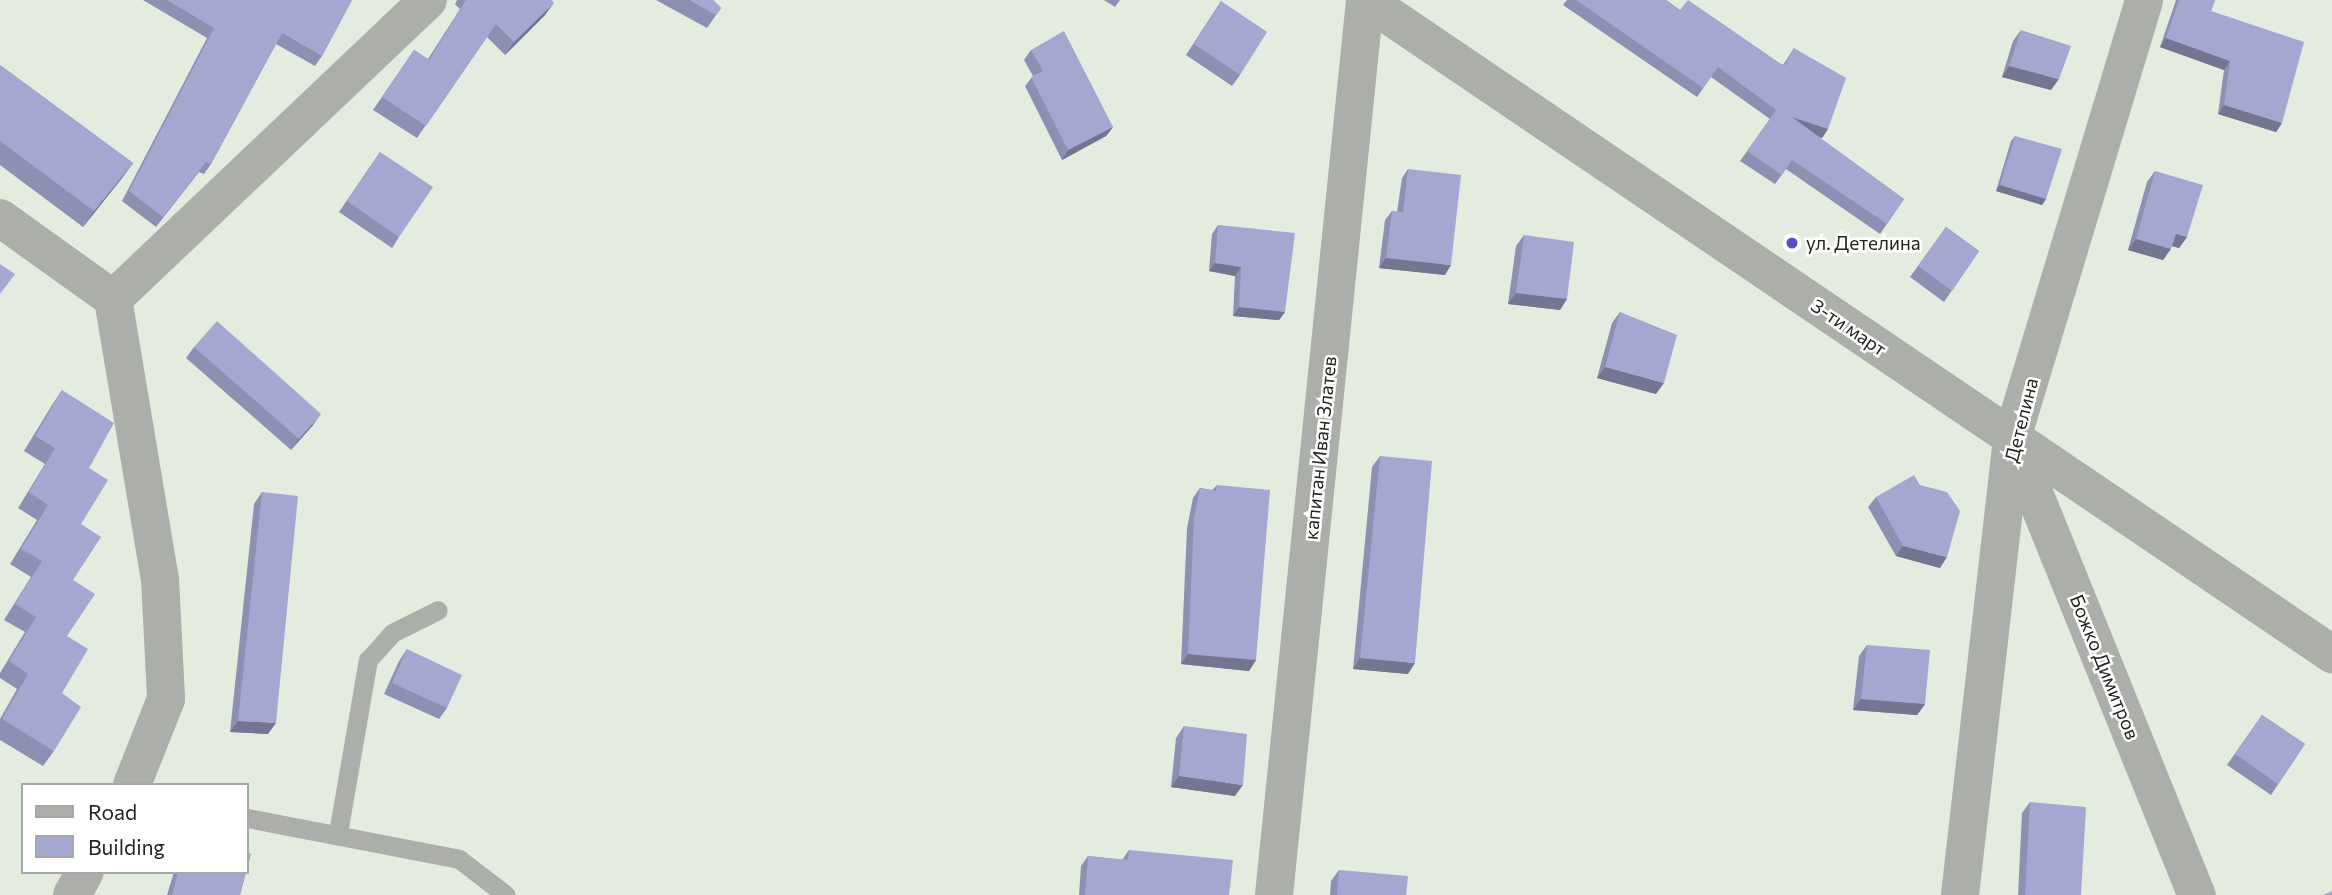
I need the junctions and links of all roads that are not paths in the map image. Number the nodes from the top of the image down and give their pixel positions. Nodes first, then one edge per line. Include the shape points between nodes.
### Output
1 (428, 0) edge
2 (1366, 0) edge
3 (2144, 0) edge
4 (0, 218) edge
5 (113, 299) junction
6 (2012, 438) junction
7 (438, 610) dead end
8 (2332, 654) edge
9 (133, 783) edge
10 (248, 818) edge
11 (338, 833) junction
12 (84, 874) edge
13 (72, 895) edge
14 (506, 895) edge
15 (1274, 895) edge
16 (1961, 895) edge
17 (2197, 895) edge

1 - 5 street
2 - 6 street, 3-ти март
2 - 15 street, капитан Иван Златев
3 - 6 street, Детелина
4 - 5 street
5 - 9 street via 160,579 166,699
6 - 8 street, 3-ти март
6 - 16 street, Детелина
6 - 17 street, Божко Димитров
7 - 11 lane via 392,633 368,660
10 - 11 lane
11 - 14 lane via 459,859
12 - 13 street

